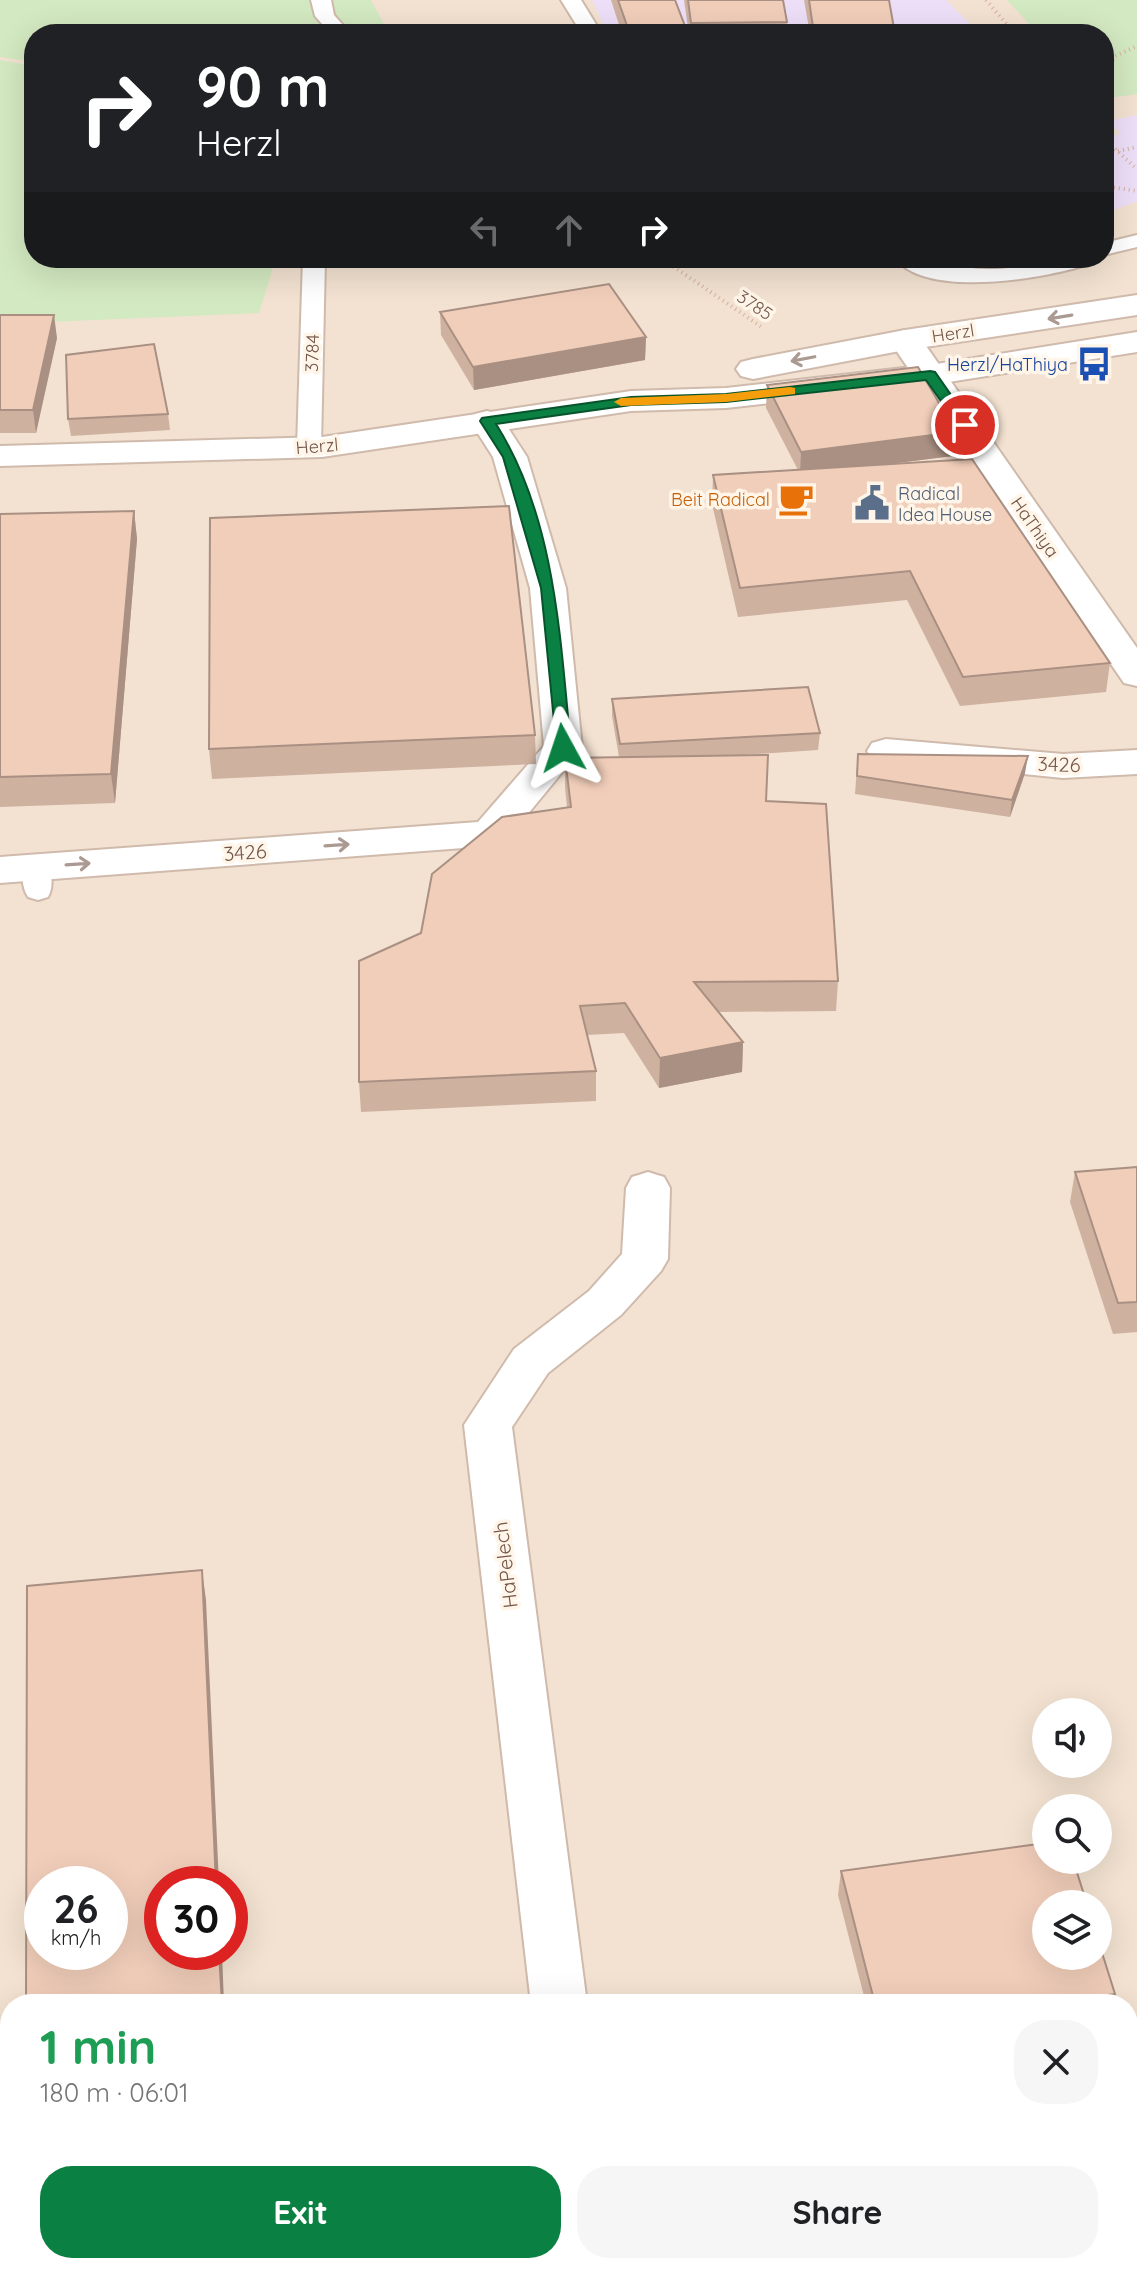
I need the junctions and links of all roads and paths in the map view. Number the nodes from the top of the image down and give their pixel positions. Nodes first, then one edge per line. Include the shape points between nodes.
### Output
1 (321, 0) edge
2 (571, 0) edge
3 (986, 0) edge
4 (332, 24) edge
5 (586, 24) edge
6 (1006, 24) edge
7 (1137, 46) edge
8 (1114, 57) edge
9 (1137, 147) edge
10 (1114, 148) edge
11 (1117, 151) junction
12 (1137, 169) edge
13 (1114, 188) edge
14 (1137, 191) edge
15 (1137, 241) edge
16 (1114, 247) edge
17 (314, 268) edge
18 (676, 268) edge
19 (927, 268) edge
20 (1054, 268) edge
21 (1137, 305) edge
22 (771, 333) dead end
23 (905, 340) junction
24 (1137, 342) edge
25 (930, 375) junction
26 (631, 401) junction
27 (487, 421) junction
28 (309, 447) junction
29 (0, 456) edge
30 (1137, 675) edge
31 (886, 751) edge
32 (1137, 762) edge
33 (1063, 766) junction
34 (1137, 796) edge
35 (25, 876) edge
36 (648, 1188) dead end
37 (558, 1994) edge

1 - 4 lane
2 - 5 lane
3 - 6 path
7 - 8 path
9 - 11 path
10 - 11 path
11 - 12 path
13 - 14 path
15 - 16 lane
17 - 28 lane, 3784
18 - 22 path, 3785
19 - 20 lane via 1002,275
21 -> 23 street, Herzl
23 - 25 street, HaThiya
23 -> 26 street, Herzl via 711,377
24 - 25 street, Herzl
25 - 26 street, Herzl via 726,398
25 - 30 street, HaThiya
26 - 27 street, Herzl
27 - 28 street, Herzl
35 -> 27 street, 3426 via 490,834 563,748 548,588 510,457
28 - 29 street, Herzl
31 - 33 street, 3426
32 - 33 street, 3426
33 - 34 street
36 - 37 street, HaPelech via 645,1259 605,1303 531,1361 488,1425

